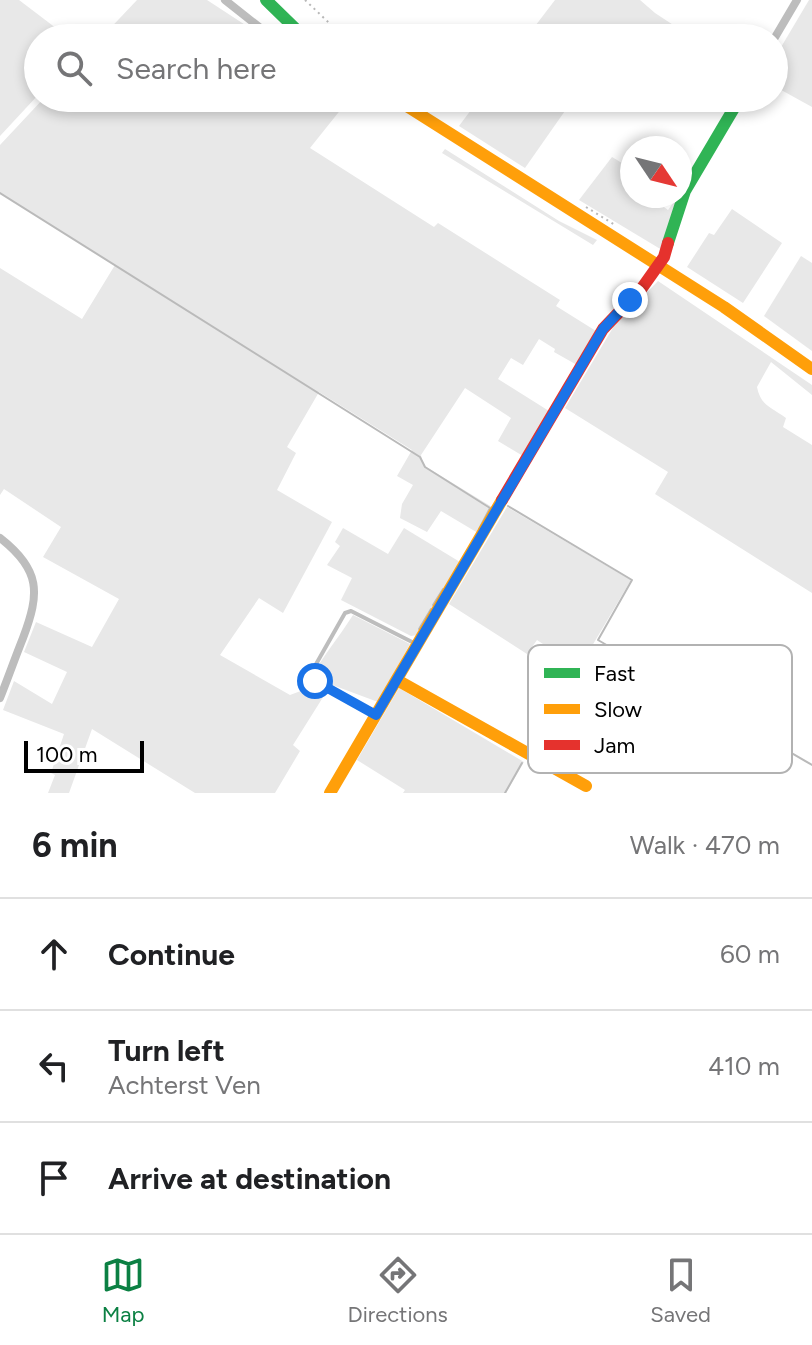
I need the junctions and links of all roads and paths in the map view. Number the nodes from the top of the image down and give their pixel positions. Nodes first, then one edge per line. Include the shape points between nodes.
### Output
1 (225, 0) edge
2 (266, 0) edge
3 (305, 0) edge
4 (797, 0) edge
5 (255, 24) edge
6 (291, 24) edge
7 (330, 24) edge
8 (783, 24) edge
9 (416, 112) edge
10 (732, 112) edge
11 (658, 266) junction
12 (812, 369) edge
13 (0, 538) edge
14 (418, 645) junction
15 (397, 680) junction
16 (0, 698) edge
17 (376, 715) junction
18 (528, 753) edge
19 (563, 773) edge
20 (586, 786) dead end
21 (330, 793) edge

1 - 5 street
2 - 6 street
3 - 7 path
4 - 8 street
9 - 11 street
10 - 11 street via 685,191
11 - 12 street
11 - 14 street via 603,329
13 - 16 street via 23,559 36,592
14 - 15 street
14 - 17 lane via 351,611 345,613 310,679
15 - 17 street
15 - 18 street
17 - 21 street
19 - 20 street

